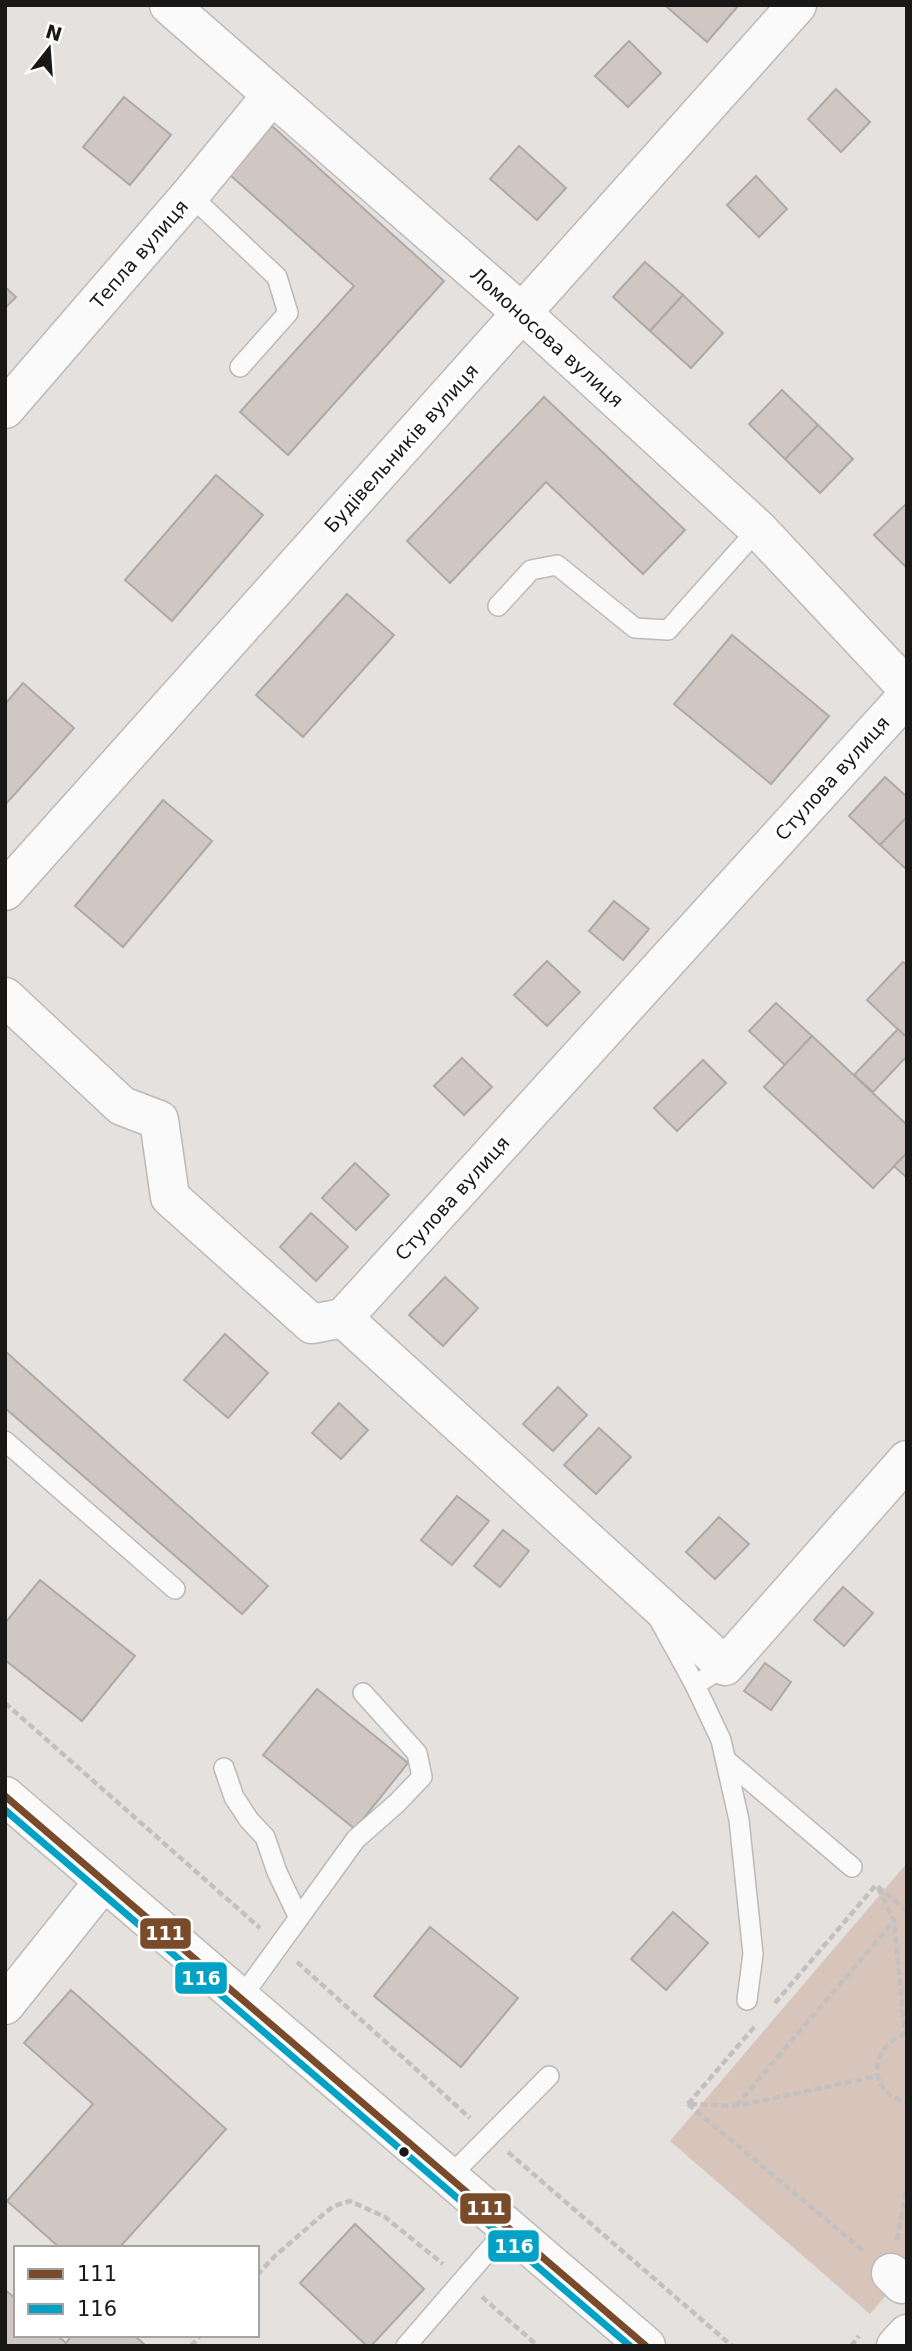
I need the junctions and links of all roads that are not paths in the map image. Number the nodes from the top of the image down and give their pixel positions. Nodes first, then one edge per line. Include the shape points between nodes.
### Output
1 (169, 5) edge
2 (797, 5) edge
3 (271, 96) junction
4 (190, 195) junction
5 (522, 313) junction
6 (240, 367) dead end
7 (5, 410) edge
8 (758, 529) junction
9 (498, 606) dead end
10 (907, 688) edge
11 (907, 696) edge
12 (5, 891) edge
13 (5, 997) edge
14 (343, 1318) junction
15 (5, 1441) edge
16 (907, 1460) edge
17 (175, 1590) dead end
18 (710, 1675) junction
19 (363, 1693) dead end
20 (726, 1760) junction
21 (224, 1768) dead end
22 (5, 1796) edge
23 (852, 1867) dead end
24 (104, 1881) junction
25 (299, 1918) junction
26 (241, 1998) junction
27 (747, 2000) dead end
28 (5, 2005) edge
29 (549, 2076) dead end
30 (449, 2176) junction
31 (508, 2228) junction
32 (907, 2334) edge
33 (405, 2346) edge
34 (646, 2346) edge
35 (897, 2346) edge

1 - 3 street, Ломоносова вулиця
2 - 5 street, Будівельників вулиця
3 - 4 street, Тепла вулиця
3 - 5 street, Ломоносова вулиця
4 - 6 lane via 277,277 288,313
4 - 7 street, Тепла вулиця
5 - 8 street, Ломоносова вулиця
5 - 12 street, Будівельників вулиця
8 - 9 lane via 668,630 635,628 557,565 531,570
8 - 10 street, Ломоносова вулиця
11 - 14 street, Стулова вулиця
13 - 14 street via 122,1106 159,1120 170,1197 312,1324
14 - 18 street via 646,1595
15 - 17 lane
16 - 18 street
18 - 20 lane
19 - 25 lane via 417,1753 422,1777 356,1839
20 - 23 lane
20 - 27 lane via 739,1820 753,1954
21 - 25 lane via 234,1797 265,1837
22 - 24 street
24 - 26 street
24 - 28 street
25 - 26 lane
26 - 30 street
29 - 30 lane
30 - 31 street
31 - 33 lane
31 - 34 street
32 - 35 street

